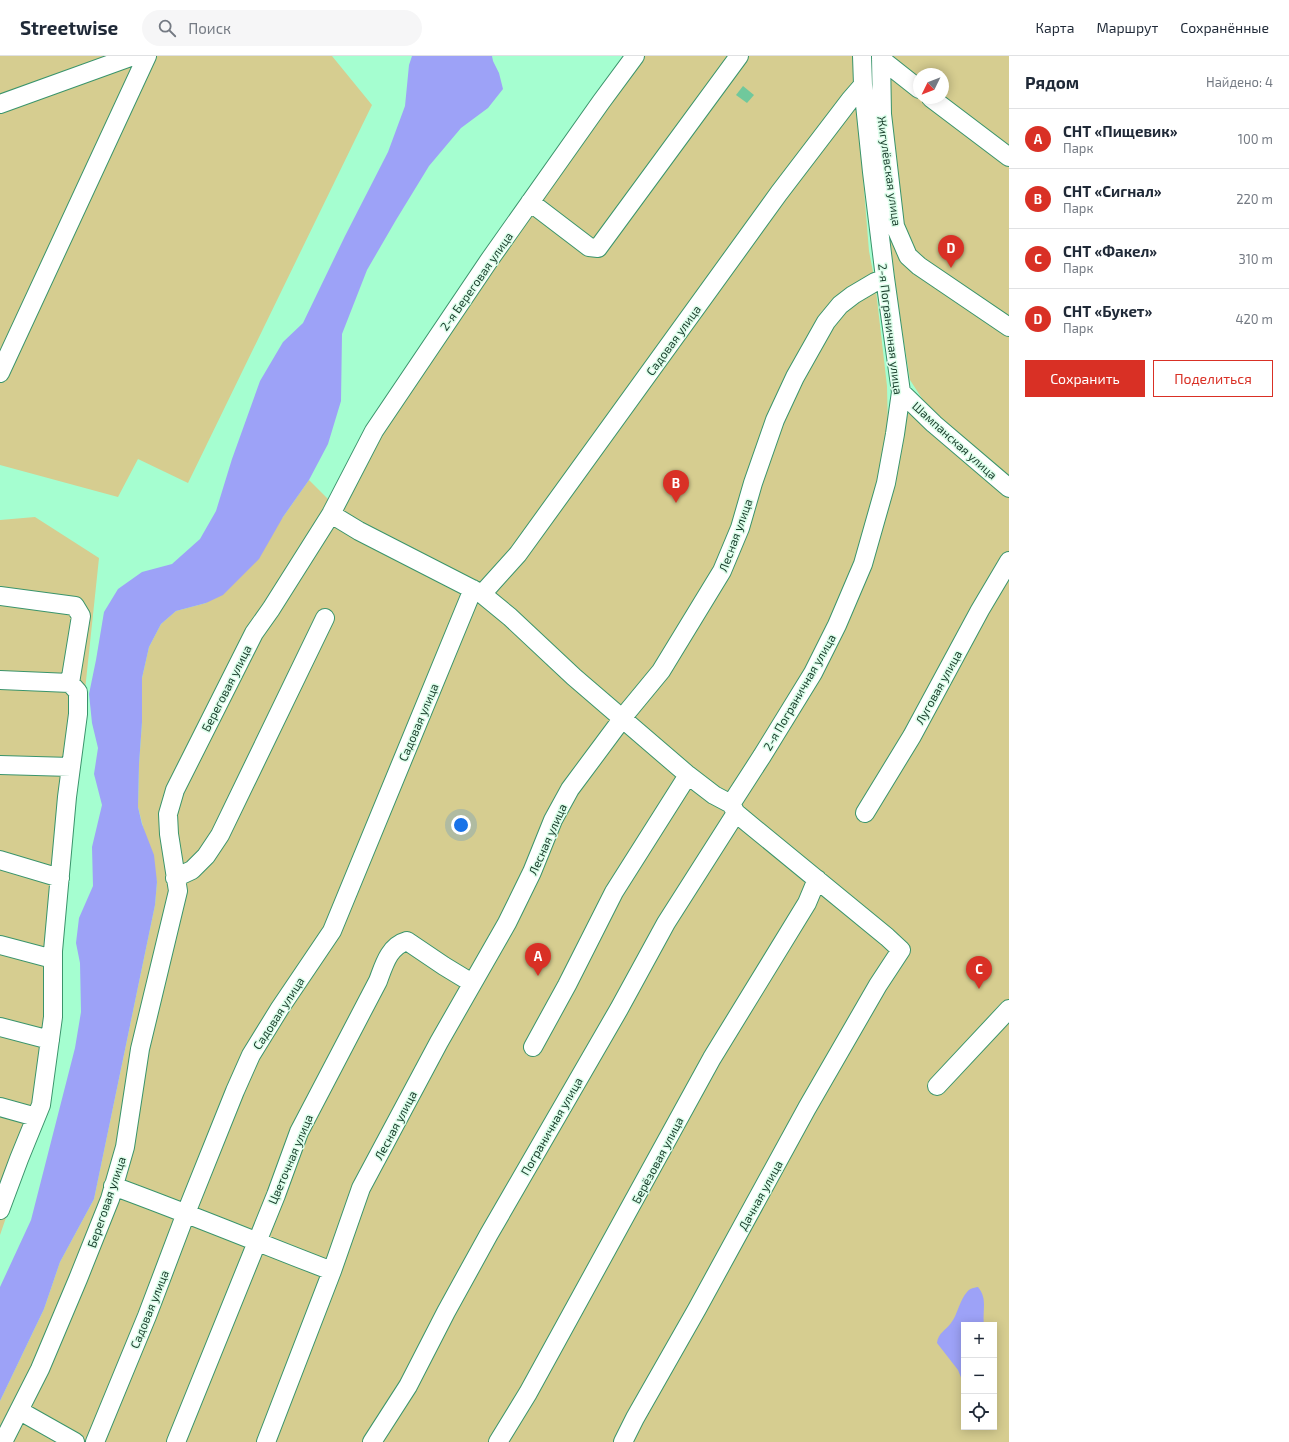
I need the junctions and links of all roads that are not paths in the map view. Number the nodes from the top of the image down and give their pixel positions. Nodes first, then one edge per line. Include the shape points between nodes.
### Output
1 (132, 56) edge
2 (147, 56) edge
3 (635, 56) edge
4 (740, 56) edge
5 (862, 56) edge
6 (881, 58) edge
7 (913, 84) edge
8 (863, 85) junction
9 (0, 104) edge
10 (939, 104) edge
11 (1009, 157) edge
12 (530, 202) junction
13 (885, 278) junction
14 (1009, 327) edge
15 (0, 374) edge
16 (901, 392) junction
17 (1009, 488) edge
18 (331, 514) junction
19 (1009, 561) edge
20 (478, 591) junction
21 (0, 596) edge
22 (325, 618) dead end
23 (0, 680) edge
24 (70, 683) junction
25 (623, 719) junction
26 (0, 765) edge
27 (71, 767) junction
28 (688, 775) junction
29 (734, 808) junction
30 (865, 813) dead end
31 (0, 860) edge
32 (60, 878) junction
33 (175, 878) junction
34 (817, 879) junction
35 (0, 945) edge
36 (53, 959) junction
37 (472, 983) junction
38 (1009, 1009) edge
39 (0, 1027) edge
40 (50, 1040) junction
41 (533, 1047) dead end
42 (937, 1086) dead end
43 (0, 1107) edge
44 (36, 1117) junction
45 (4, 1186) edge
46 (113, 1186) junction
47 (0, 1210) edge
48 (186, 1213) junction
49 (256, 1242) junction
50 (332, 1271) junction
51 (20, 1410) junction
52 (3, 1442) edge
53 (75, 1442) edge
54 (95, 1442) edge
55 (176, 1442) edge
56 (266, 1442) edge
57 (372, 1442) edge
58 (498, 1442) edge
59 (623, 1442) edge

1 - 9 street
2 - 15 street
3 - 12 street, 2-я Береговая улица
4 - 12 street via 598,248 589,247
5 - 8 street, 2-я Пограничная улица
6 - 7 street
6 - 14 street, Жигулёвская улица via 882,114 895,226 908,256
8 - 13 street, 2-я Пограничная улица
8 - 20 street, Садовая улица via 779,193 518,554
10 - 11 street
12 - 18 street, 2-я Береговая улица via 374,431
13 - 16 street, 2-я Пограничная улица
13 - 25 street, Лесная улица via 852,295 826,322 774,420 740,528 722,571 661,671
16 - 17 street, Шампанская улица
16 - 29 street, 2-я Пограничная улица via 886,483 863,564 837,625 812,673
18 - 20 street via 359,531
18 - 33 street, Береговая улица via 254,633 175,790 168,814
19 - 30 street, Луговая улица via 912,736
20 - 25 street
20 - 48 street, Садовая улица via 332,931 251,1055
21 - 24 street via 76,606 80,616
22 - 33 street via 220,835 206,856 192,870
23 - 24 street
24 - 27 street via 78,692 78,714
25 - 28 street
25 - 37 street, Лесная улица via 570,789 553,820 508,923
26 - 27 street
27 - 32 street
28 - 29 street
28 - 41 street via 614,892
29 - 34 street
29 - 57 street, Пограничная улица via 489,1234 408,1386
31 - 32 street
32 - 36 street
33 - 46 street, Береговая улица via 178,891 140,1049 124,1147
34 - 58 street, Берёзовая улица via 808,903 712,1058 528,1393
34 - 59 street, Дачная улица via 901,950 822,1083
35 - 36 street
36 - 40 street via 53,1017
37 - 49 street, Цветочная улица via 407,941 399,943 387,958 378,982 299,1132
37 - 50 street, Лесная улица via 361,1188
38 - 42 street
39 - 40 street
40 - 44 street via 42,1105
43 - 44 street
44 - 45 street
45 - 47 street
46 - 48 street
46 - 51 street, Береговая улица via 78,1279
48 - 49 street
48 - 54 street, Садовая улица
49 - 50 street
49 - 55 street, Цветочная улица
50 - 56 street, Лесная улица
51 - 52 street, Береговая улица
51 - 53 street

